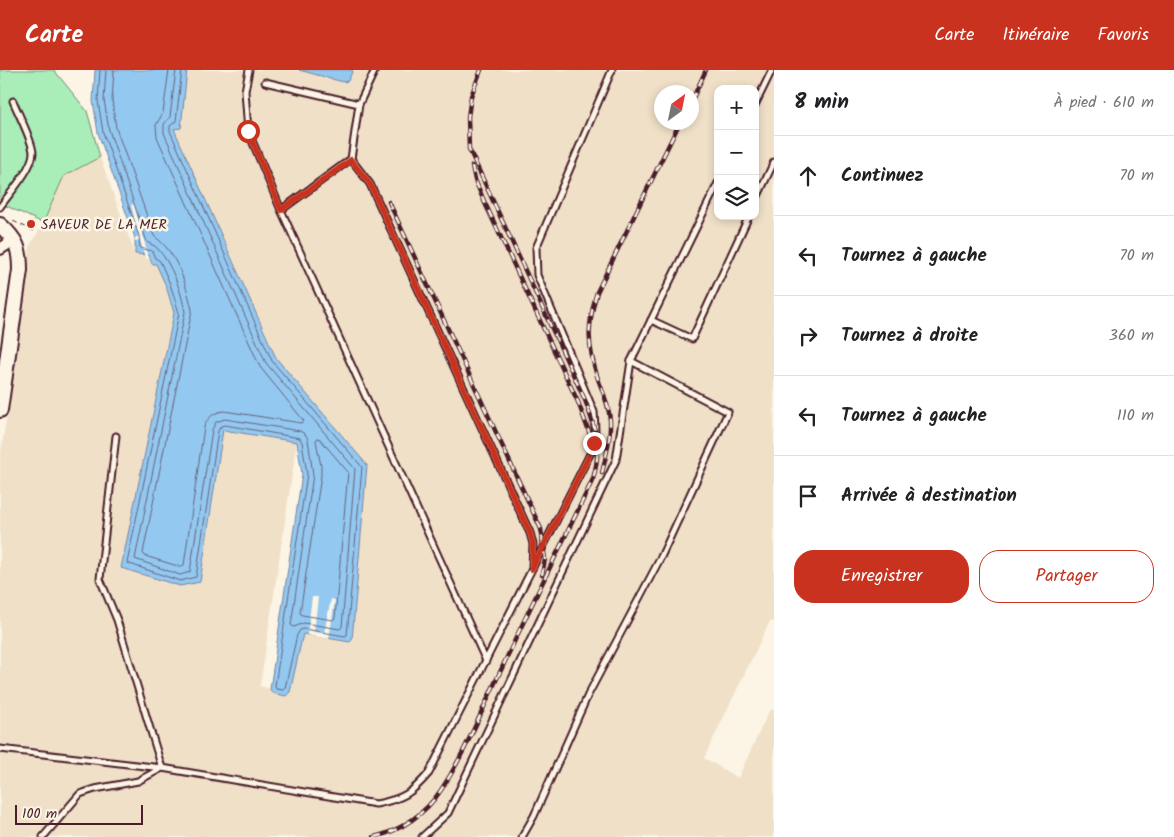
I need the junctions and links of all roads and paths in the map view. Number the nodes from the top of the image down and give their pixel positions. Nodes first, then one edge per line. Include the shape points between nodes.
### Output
1 (249, 70) edge
2 (374, 70) edge
3 (612, 70) edge
4 (772, 70) edge
5 (265, 82) dead end
6 (759, 97) edge
7 (13, 101) dead end
8 (359, 104) junction
9 (351, 160) junction
10 (774, 162) edge
11 (714, 191) edge
12 (759, 194) edge
13 (0, 207) edge
14 (281, 210) junction
15 (747, 220) edge
16 (4, 222) edge
17 (36, 232) dead end
18 (14, 240) junction
19 (0, 249) edge
20 (651, 320) junction
21 (631, 361) junction
22 (0, 410) edge
23 (116, 436) dead end
24 (532, 569) junction
25 (486, 661) junction
26 (0, 749) edge
27 (162, 768) junction
28 (43, 837) edge
29 (422, 837) edge
30 (522, 837) edge

1 - 14 lane via 246,91 248,131
2 - 8 lane
3 - 24 lane via 536,248 537,275 594,412 596,428 592,450
4 - 6 lane
5 - 8 lane
7 - 13 lane via 32,147 32,157 29,167
8 - 9 lane
9 - 14 lane
9 - 24 lane via 370,184 530,533
10 - 12 lane
11 - 20 lane
14 - 25 lane
15 - 20 lane via 692,339
16 - 17 path
16 - 18 main road
18 - 19 street
18 - 22 main road via 20,252 20,270
20 - 21 lane
21 - 29 lane via 616,460 448,813
21 - 30 lane via 728,412 661,557 588,695
23 - 27 lane via 100,579 117,620
24 - 25 lane
25 - 27 lane via 430,774 416,789 396,800 376,804
26 - 27 lane
27 - 28 lane via 138,781 80,794

